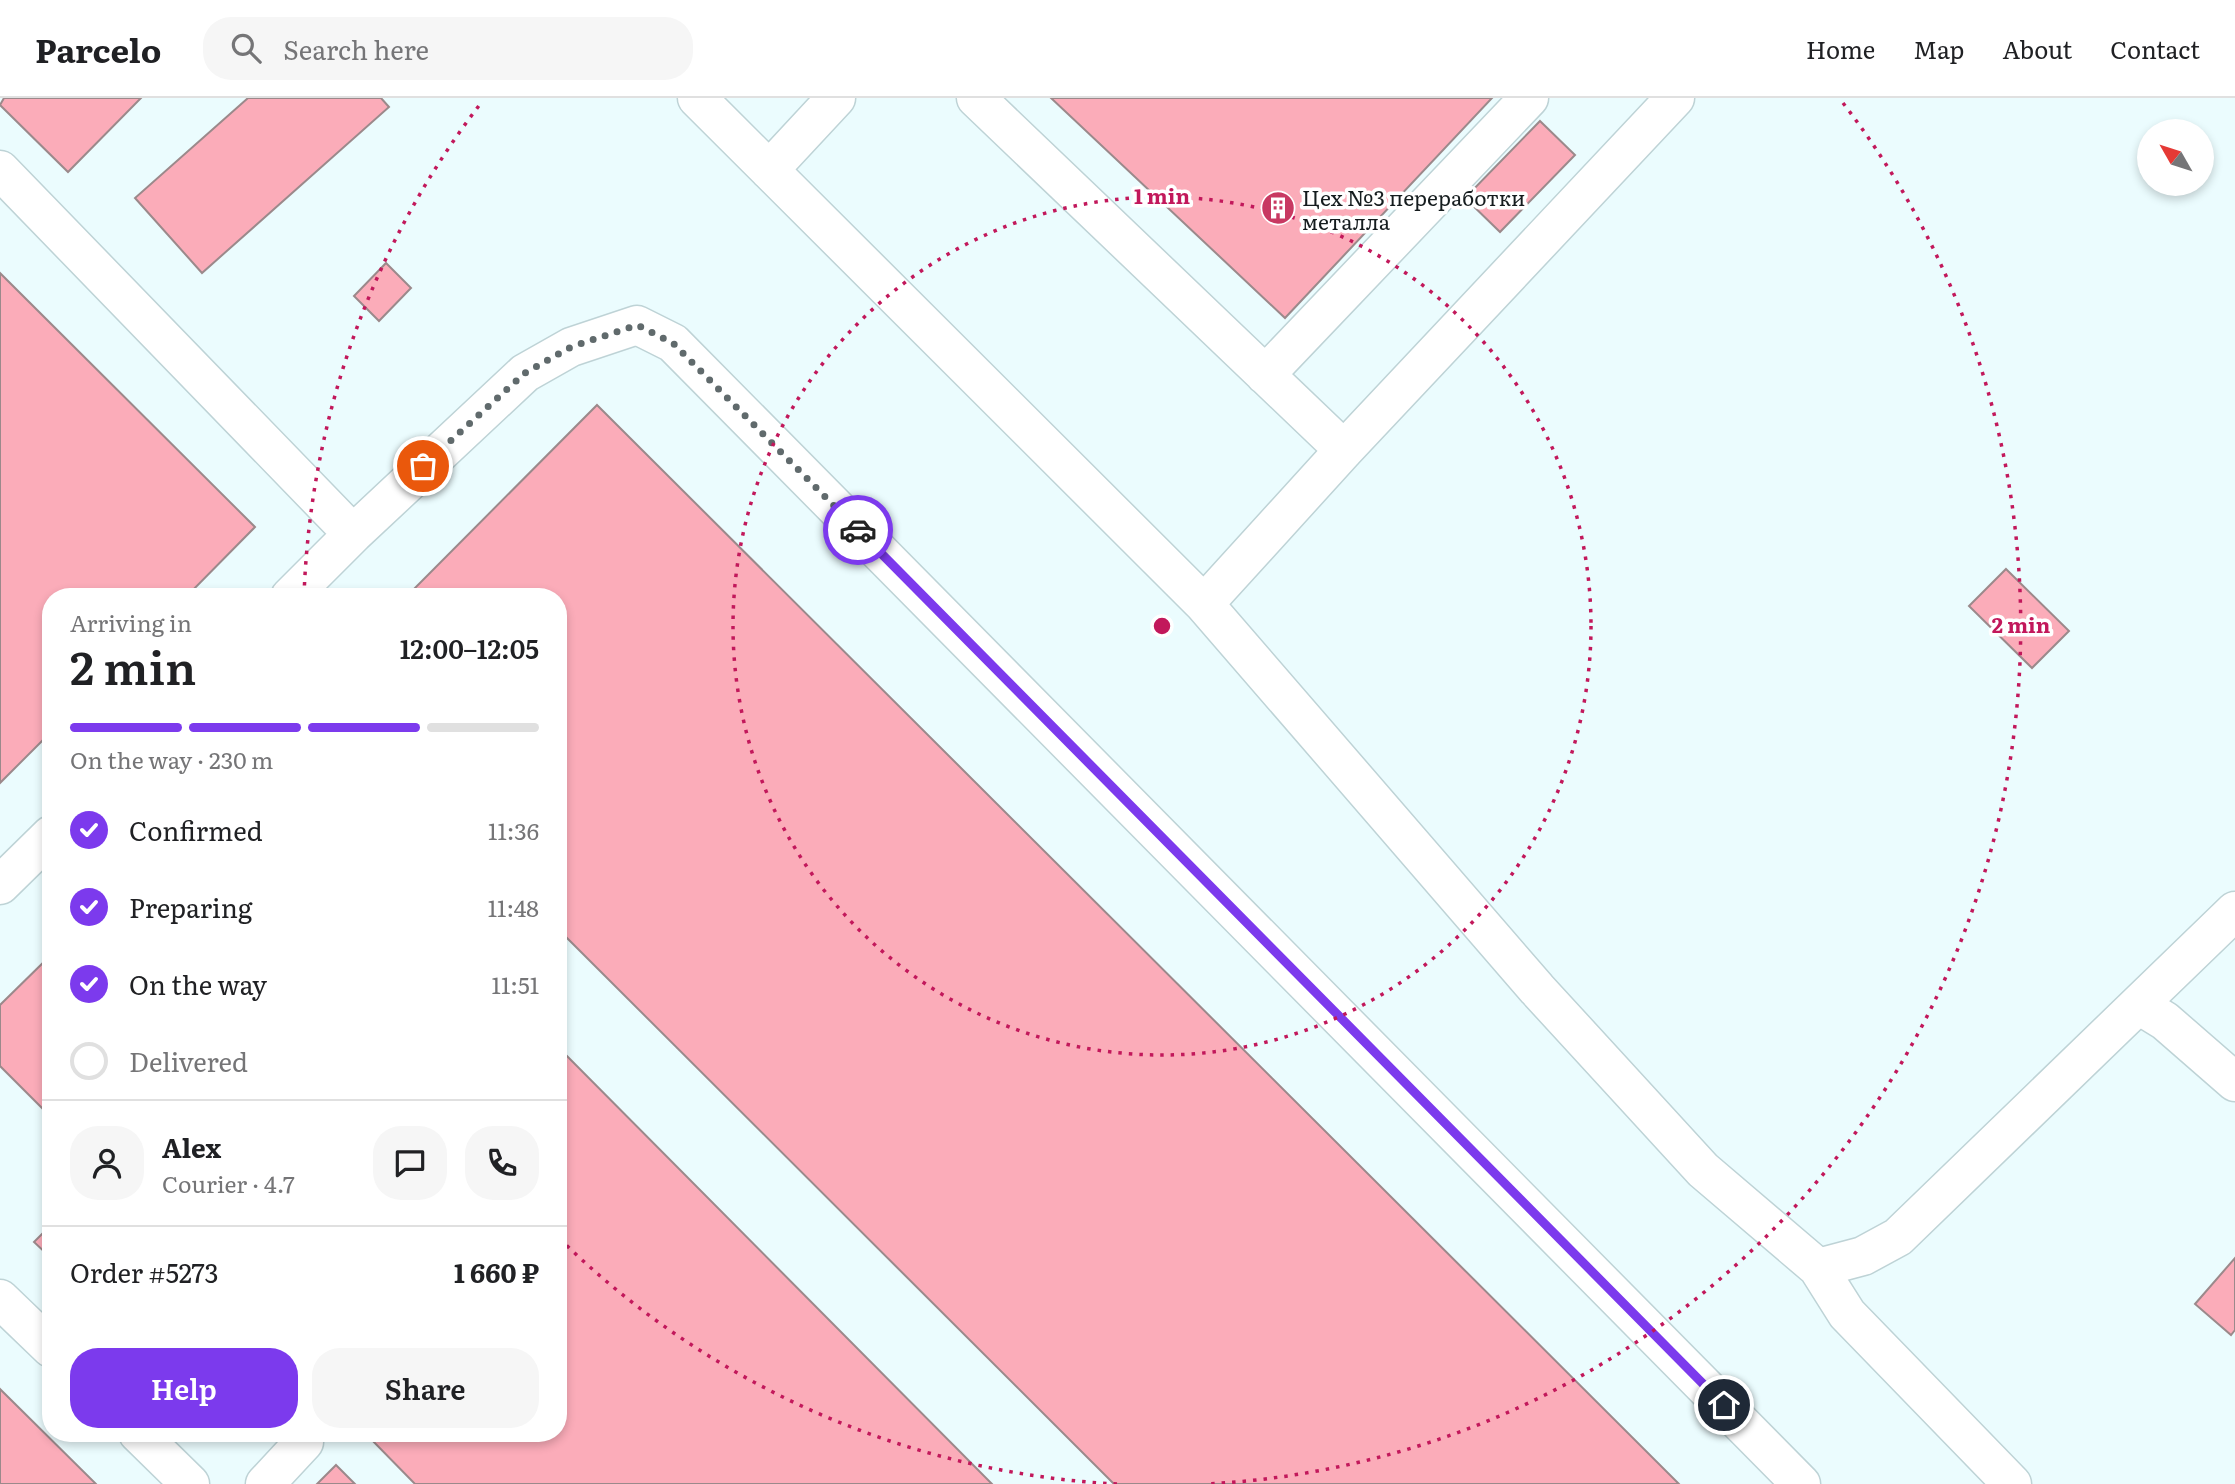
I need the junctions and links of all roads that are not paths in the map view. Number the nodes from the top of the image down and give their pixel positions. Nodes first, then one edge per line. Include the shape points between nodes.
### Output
1 (697, 98) edge
2 (836, 98) edge
3 (976, 98) edge
4 (1529, 98) edge
5 (1675, 98) edge
6 (0, 170) edge
7 (769, 170) junction
8 (1265, 375) junction
9 (1344, 450) junction
10 (353, 534) junction
11 (299, 588) edge
12 (1204, 604) junction
13 (42, 844) edge
14 (0, 885) edge
15 (2235, 911) edge
16 (2139, 1005) junction
17 (2235, 1082) edge
18 (1818, 1268) junction
19 (0, 1299) edge
20 (42, 1339) edge
21 (147, 1442) edge
22 (304, 1442) dead end
23 (190, 1484) edge
24 (265, 1484) edge
25 (1801, 1484) edge
26 (2012, 1484) edge

1 - 7 lane
2 - 7 lane
3 - 8 lane
4 - 8 lane
5 - 9 lane
6 - 10 lane
7 - 12 lane
8 - 9 lane
9 - 12 lane
10 - 11 lane
10 - 25 lane via 525,373 571,347 637,325 673,343
12 - 18 lane via 1537,989 1703,1170
13 - 14 lane
15 - 16 lane
16 - 17 lane via 2165,1021
16 - 18 lane via 1898,1237 1863,1256
18 - 26 lane via 1847,1314
19 - 20 lane
21 - 23 lane
22 - 24 lane

